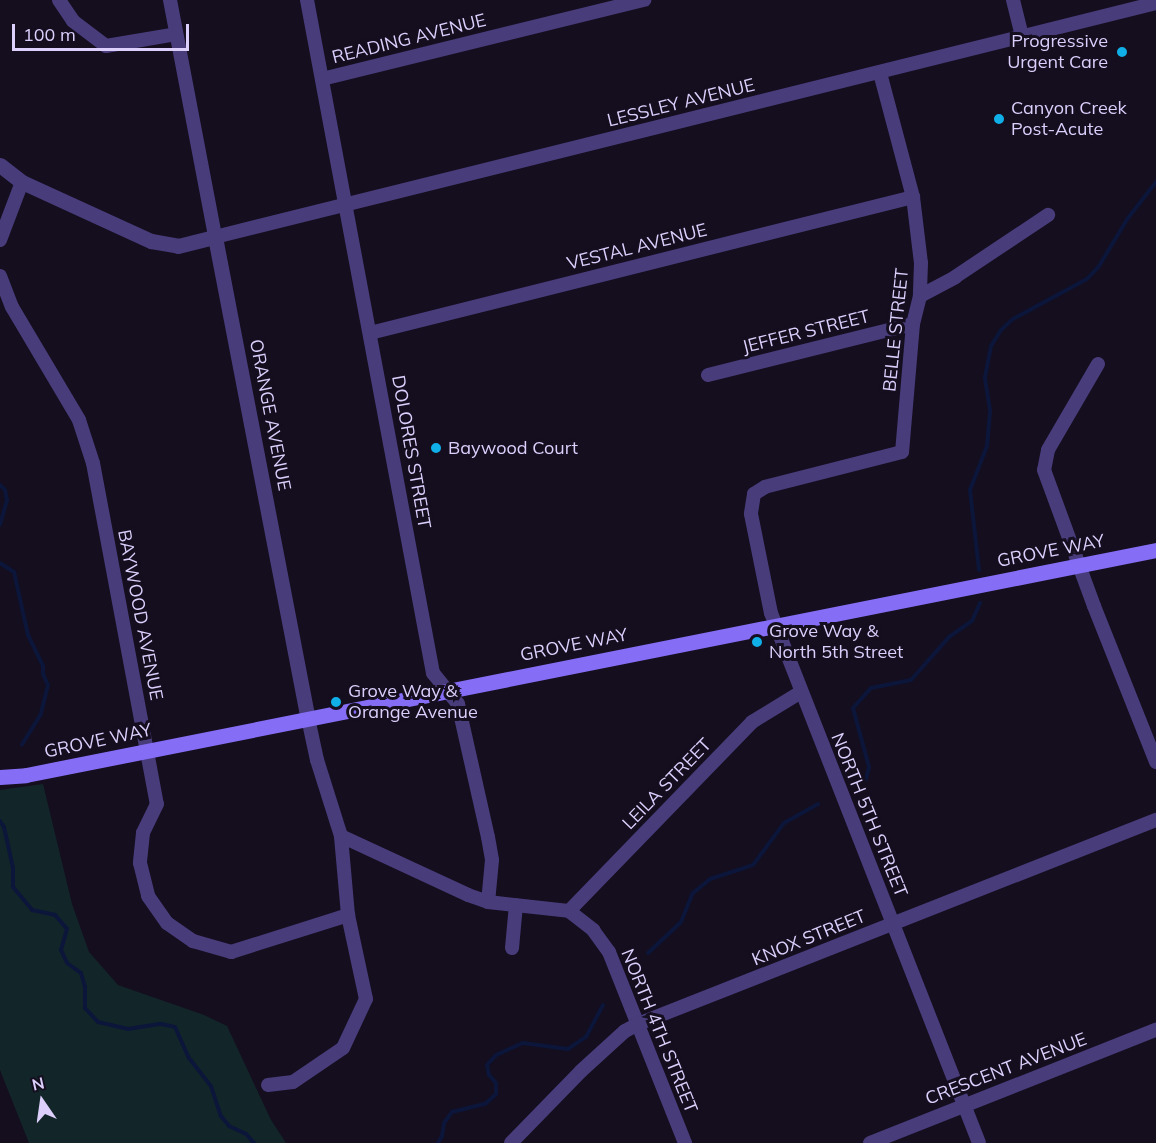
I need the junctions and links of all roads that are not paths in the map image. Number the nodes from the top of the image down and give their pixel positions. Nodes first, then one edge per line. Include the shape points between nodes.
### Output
1 (59, 0) edge
2 (170, 0) edge
3 (307, 0) edge
4 (644, 0) edge
5 (1013, 0) edge
6 (1156, 3) edge
7 (176, 34) junction
8 (1022, 36) junction
9 (880, 73) junction
10 (322, 79) junction
11 (0, 165) edge
12 (22, 182) junction
13 (912, 197) junction
14 (346, 205) junction
15 (1048, 215) dead end
16 (215, 237) junction
17 (0, 240) edge
18 (0, 276) edge
19 (920, 296) junction
20 (913, 324) junction
21 (370, 333) junction
22 (1098, 364) dead end
23 (708, 375) dead end
24 (754, 494) joint
25 (1156, 550) edge
26 (1079, 566) junction
27 (775, 626) junction
28 (448, 690) junction
29 (801, 692) junction
30 (308, 718) junction
31 (148, 750) junction
32 (1156, 762) edge
33 (0, 777) edge
34 (1156, 820) edge
35 (341, 836) junction
36 (488, 902) junction
37 (516, 905) junction
38 (569, 912) junction
39 (348, 915) junction
40 (892, 924) junction
41 (512, 948) dead end
42 (638, 1024) junction
43 (1156, 1030) edge
44 (268, 1085) dead end
45 (963, 1105) junction
46 (511, 1143) edge
47 (685, 1143) edge
48 (870, 1143) edge
49 (979, 1143) edge

1 - 7 street via 73,21 106,46
2 - 7 street, ORANGE AVENUE
3 - 10 street, DOLORES STREET
4 - 10 street, READING AVENUE
5 - 8 street
6 - 8 street, LESSLEY AVENUE
7 - 16 street, ORANGE AVENUE
8 - 9 street, LESSLEY AVENUE
9 - 13 street, BELLE STREET
9 - 14 street, LESSLEY AVENUE
10 - 14 street, DOLORES STREET
11 - 12 street
12 - 16 street via 164,246
12 - 17 street
13 - 19 street, BELLE STREET via 921,263
13 - 21 street, VESTAL AVENUE
14 - 16 street, LESSLEY AVENUE
14 - 21 street, DOLORES STREET
15 - 19 street
16 - 30 street, ORANGE AVENUE
18 - 31 street, BAYWOOD AVENUE via 12,307 79,420 93,463
19 - 20 street, BELLE STREET
20 - 23 street, JEFFER STREET
20 - 24 street, BELLE STREET via 902,452 765,486
21 - 28 street, DOLORES STREET via 433,673
22 - 26 street via 1044,460 1047,482
24 - 27 street, NORTH 5TH STREET via 751,514
25 - 26 main road, GROVE WAY
26 - 27 main road, GROVE WAY
26 - 32 street
27 - 28 main road, GROVE WAY
27 - 29 street, NORTH 5TH STREET
28 - 30 main road, GROVE WAY
28 - 36 street, DOLORES STREET via 458,704 492,860
29 - 38 street, LEILA STREET via 752,722
29 - 40 street, NORTH 5TH STREET
30 - 31 main road, GROVE WAY
30 - 35 street, ORANGE AVENUE
31 - 33 main road, GROVE WAY via 26,776
31 - 39 street, BAYWOOD AVENUE via 157,804 143,834 140,863 148,896 167,923 193,941 231,952
34 - 40 street, KNOX STREET
35 - 36 street
35 - 39 street, ORANGE AVENUE
36 - 37 street
37 - 38 street
37 - 41 street
38 - 42 street, NORTH 4TH STREET via 593,930 609,952
39 - 44 street, ORANGE AVENUE via 366,999 343,1048 293,1082
40 - 42 street, KNOX STREET
40 - 45 street, NORTH 5TH STREET
42 - 46 street, KNOX STREET via 581,1071
42 - 47 street, NORTH 4TH STREET
43 - 45 street, CRESCENT AVENUE
45 - 48 street, CRESCENT AVENUE
45 - 49 street, NORTH 5TH STREET

